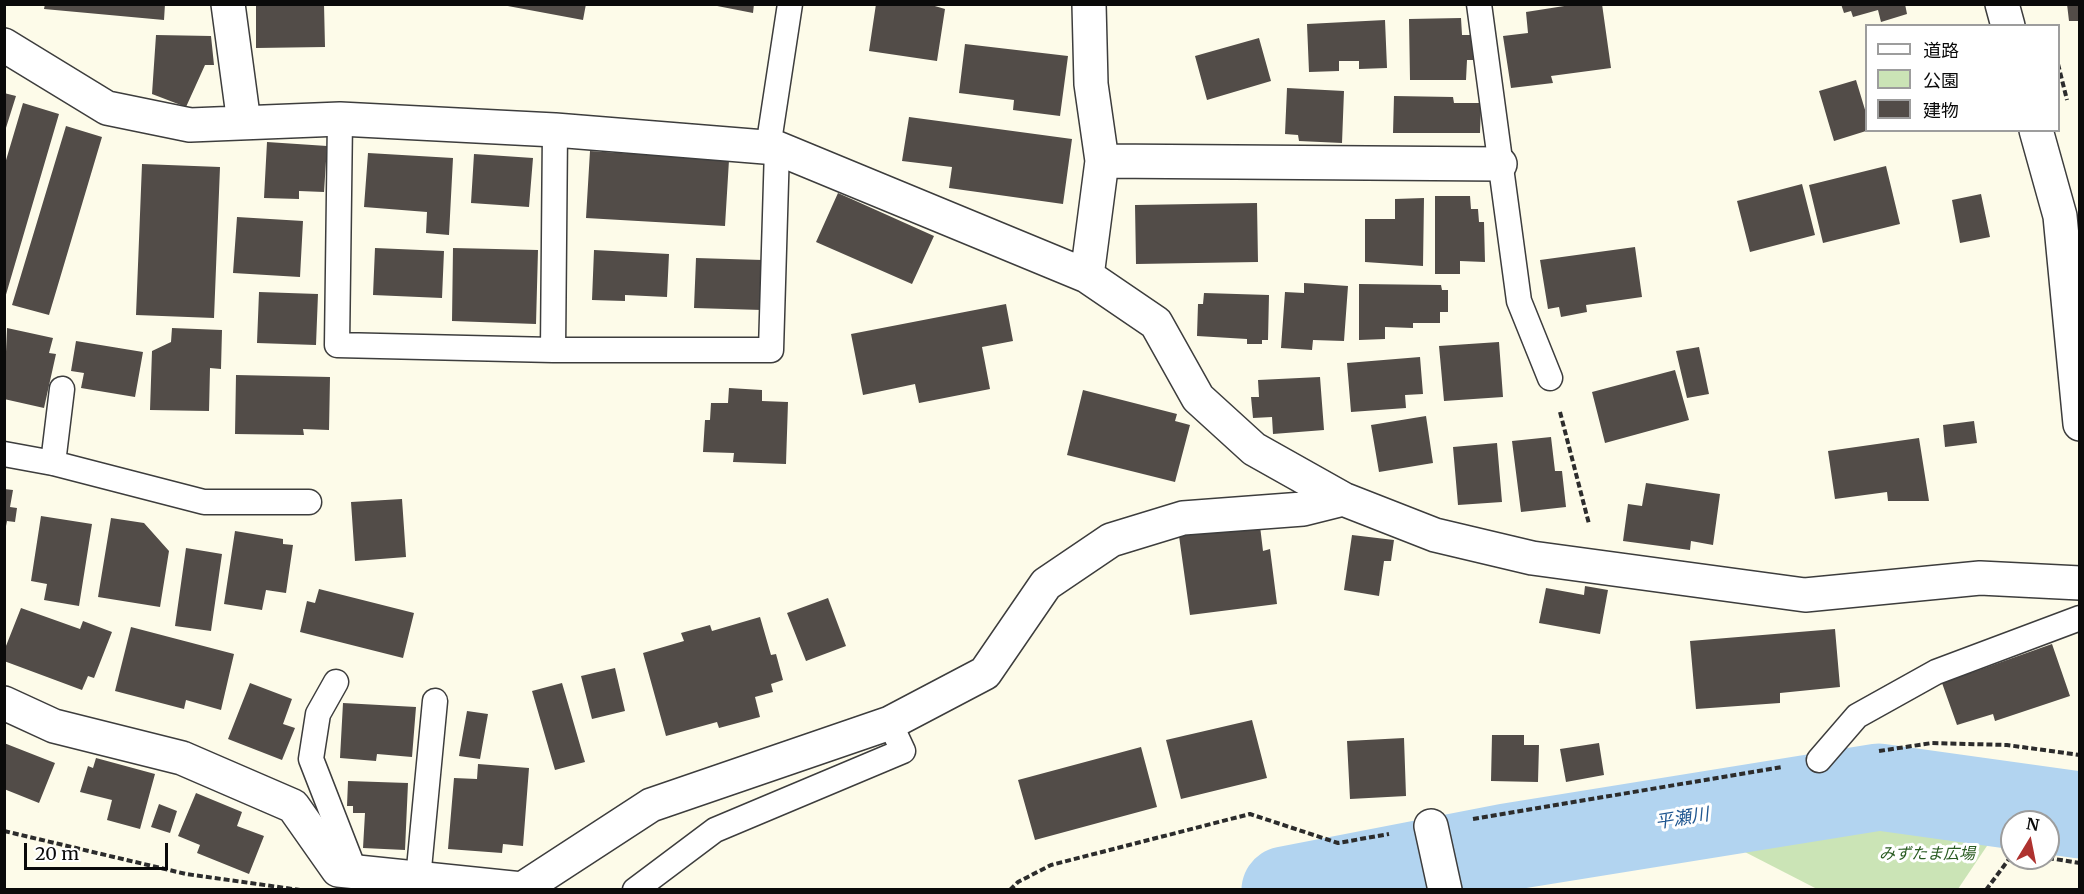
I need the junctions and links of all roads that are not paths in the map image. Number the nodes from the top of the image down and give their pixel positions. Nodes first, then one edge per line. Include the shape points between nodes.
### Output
1 (228, 4) edge
2 (790, 4) edge
3 (1089, 4) edge
4 (1479, 4) edge
5 (2002, 4) edge
6 (2007, 24) edge
7 (4, 45) edge
8 (340, 118) junction
9 (244, 123) junction
10 (555, 130) junction
11 (2037, 132) edge
12 (772, 148) junction
13 (1102, 161) junction
14 (1500, 164) junction
15 (1088, 276) junction
16 (2073, 294) edge
17 (553, 350) junction
18 (1550, 378) road end
19 (62, 389) dead end
20 (2079, 424) edge
21 (4, 454) edge
22 (53, 463) junction
23 (1343, 499) junction
24 (309, 502) dead end
25 (2079, 583) edge
26 (2079, 618) edge
27 (336, 682) dead end
28 (435, 701) dead end
29 (4, 702) edge
30 (890, 723) junction
31 (1819, 760) road end
32 (1433, 834) road end
33 (355, 873) junction
34 (418, 879) junction
35 (635, 890) edge
36 (1445, 890) edge

1 - 9 street
2 - 12 lane
3 - 13 street via 1091,84
4 - 14 lane
5 - 6 street
7 - 9 street via 107,108 190,125
8 - 9 street
8 - 10 street
8 - 17 lane via 337,345
10 - 12 street
10 - 17 lane
11 - 16 street via 2060,216
12 - 15 street
12 - 17 lane via 771,350
13 - 14 street
13 - 15 street
14 - 18 lane via 1519,301
15 - 23 street via 1156,323 1198,398 1254,449
16 - 20 street
19 - 22 lane
21 - 22 lane
22 - 24 lane via 204,502
23 - 25 street via 1435,535 1532,558 1805,595 1980,578
23 - 30 street via 1303,509 1183,518 1111,540 1046,584 985,673
26 - 31 lane via 1936,672 1857,716
27 - 33 lane via 318,714 311,759
28 - 34 lane
29 - 33 street via 54,726 182,758 293,806 339,870
30 - 34 street via 651,805 522,889
30 - 35 lane via 903,751 714,830
32 - 36 street
33 - 34 street

